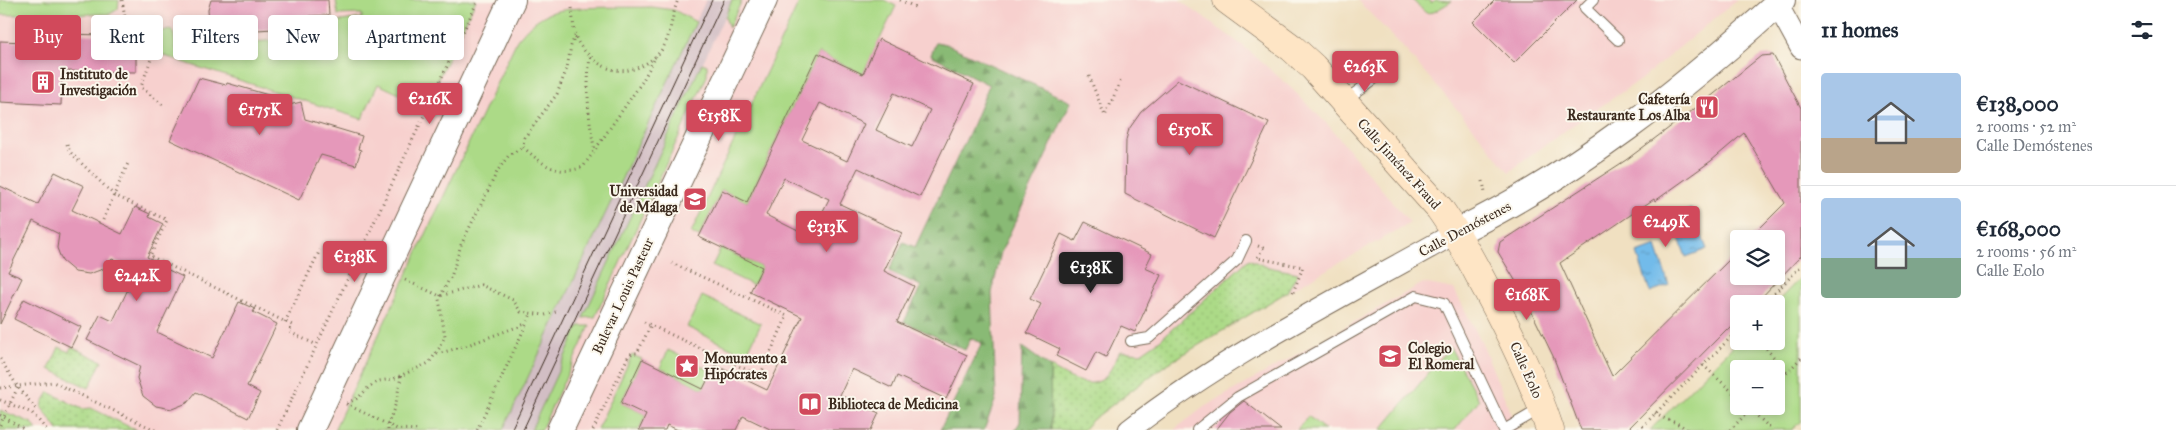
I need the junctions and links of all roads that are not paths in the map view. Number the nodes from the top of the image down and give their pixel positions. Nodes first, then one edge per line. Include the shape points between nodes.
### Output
1 (512, 0) edge
2 (764, 0) edge
3 (1227, 0) edge
4 (1593, 0) edge
5 (1780, 2) edge
6 (1618, 40) dead end
7 (1801, 48) edge
8 (1388, 69) dead end
9 (1344, 101) junction
10 (1457, 232) junction
11 (1246, 241) road end
12 (1131, 341) dead end
13 (1546, 419) edge
14 (310, 430) edge
15 (560, 430) edge
16 (1129, 430) edge
17 (1197, 430) edge
18 (1504, 430) edge

1 - 14 street
2 - 15 street, Bulevar Louis Pasteur
3 - 9 main road, Calle Jiménez Fraud via 1292,48
4 - 6 lane via 1585,8
5 - 7 street
5 - 10 street, Calle Demóstenes via 1738,40 1636,120 1540,188
8 - 9 lane
9 - 10 main road, Calle Jiménez Fraud
10 - 13 main road, Calle Eolo via 1513,340
10 - 16 street, Calle Demóstenes via 1229,360
11 - 12 lane via 1237,260 1149,338
13 - 18 lane
17 - 18 lane via 1238,397 1416,296 1444,303

